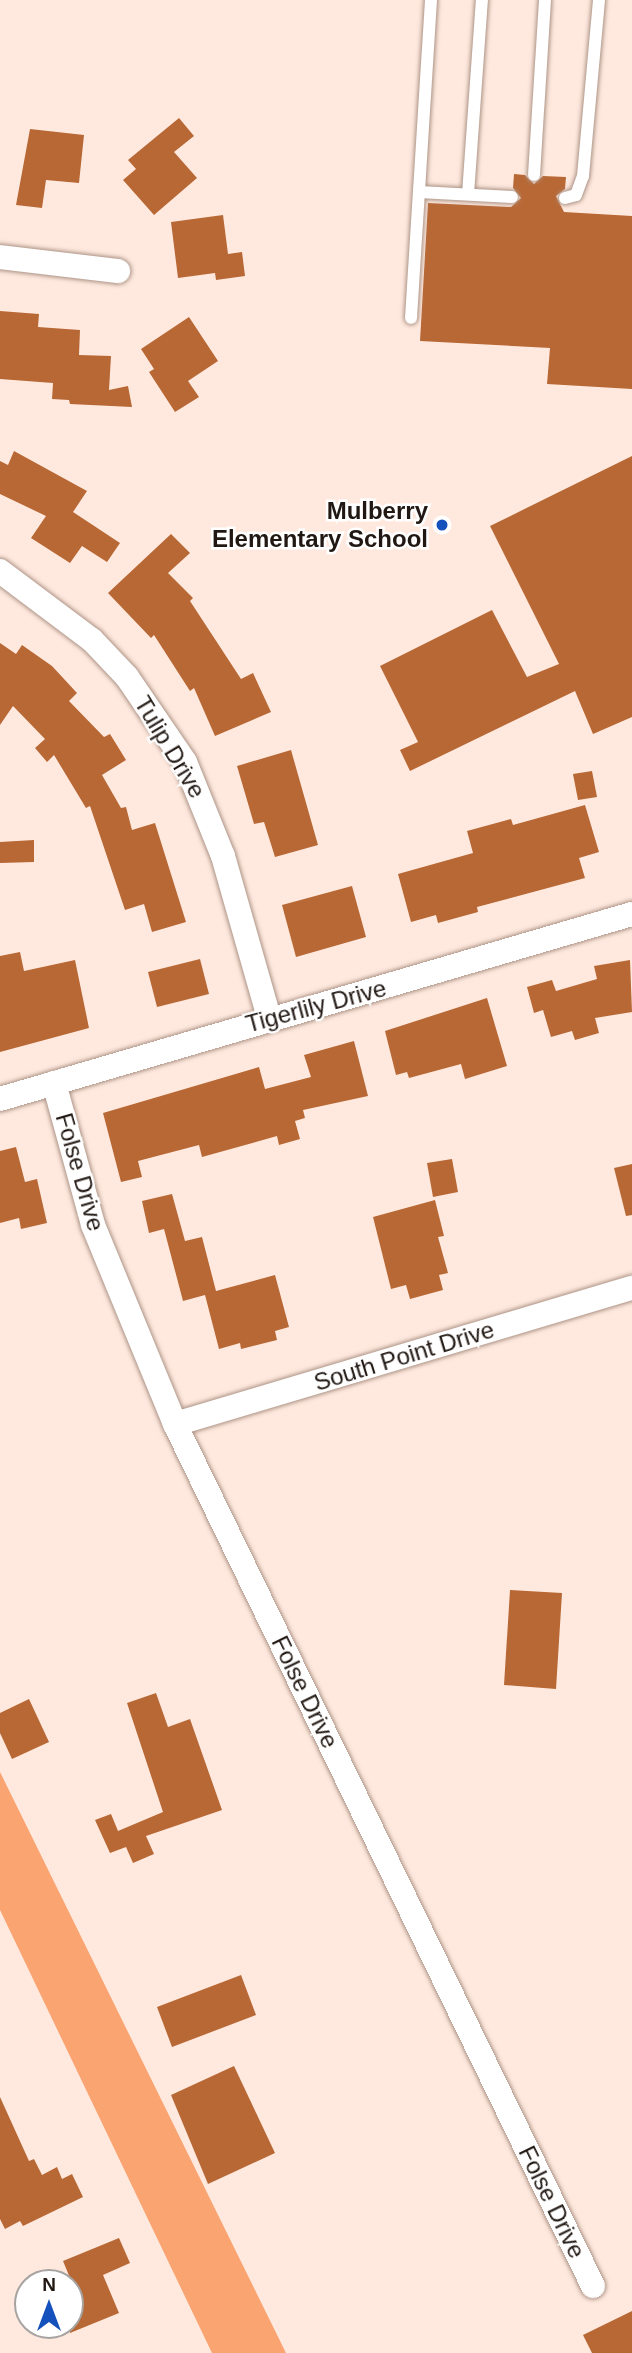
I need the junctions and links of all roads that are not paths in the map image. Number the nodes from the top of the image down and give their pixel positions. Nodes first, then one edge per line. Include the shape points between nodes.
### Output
1 (432, 0) edge
2 (482, 0) edge
3 (545, 0) edge
4 (599, 0) edge
5 (534, 175) dead end
6 (419, 192) junction
7 (468, 194) junction
8 (512, 197) dead end
9 (565, 198) dead end
10 (0, 257) edge
11 (118, 271) dead end
12 (411, 318) dead end
13 (0, 571) edge
14 (632, 914) edge
15 (269, 1018) junction
16 (54, 1083) junction
17 (0, 1099) edge
18 (632, 1288) edge
19 (175, 1424) junction
20 (593, 2286) dead end

1 - 6 lane
2 - 7 lane
3 - 5 lane
4 - 9 lane via 583,176 576,195
6 - 7 lane
6 - 12 lane
7 - 8 lane
10 - 11 street
13 - 15 street, Tulip Drive via 92,640 127,677 185,762 223,856
14 - 15 street, Tigerlily Drive
15 - 16 street, Tigerlily Drive
16 - 17 street, Tigerlily Drive
16 - 19 street, Folse Drive via 93,1226
18 - 19 street, South Point Drive
19 - 20 street, Folse Drive

